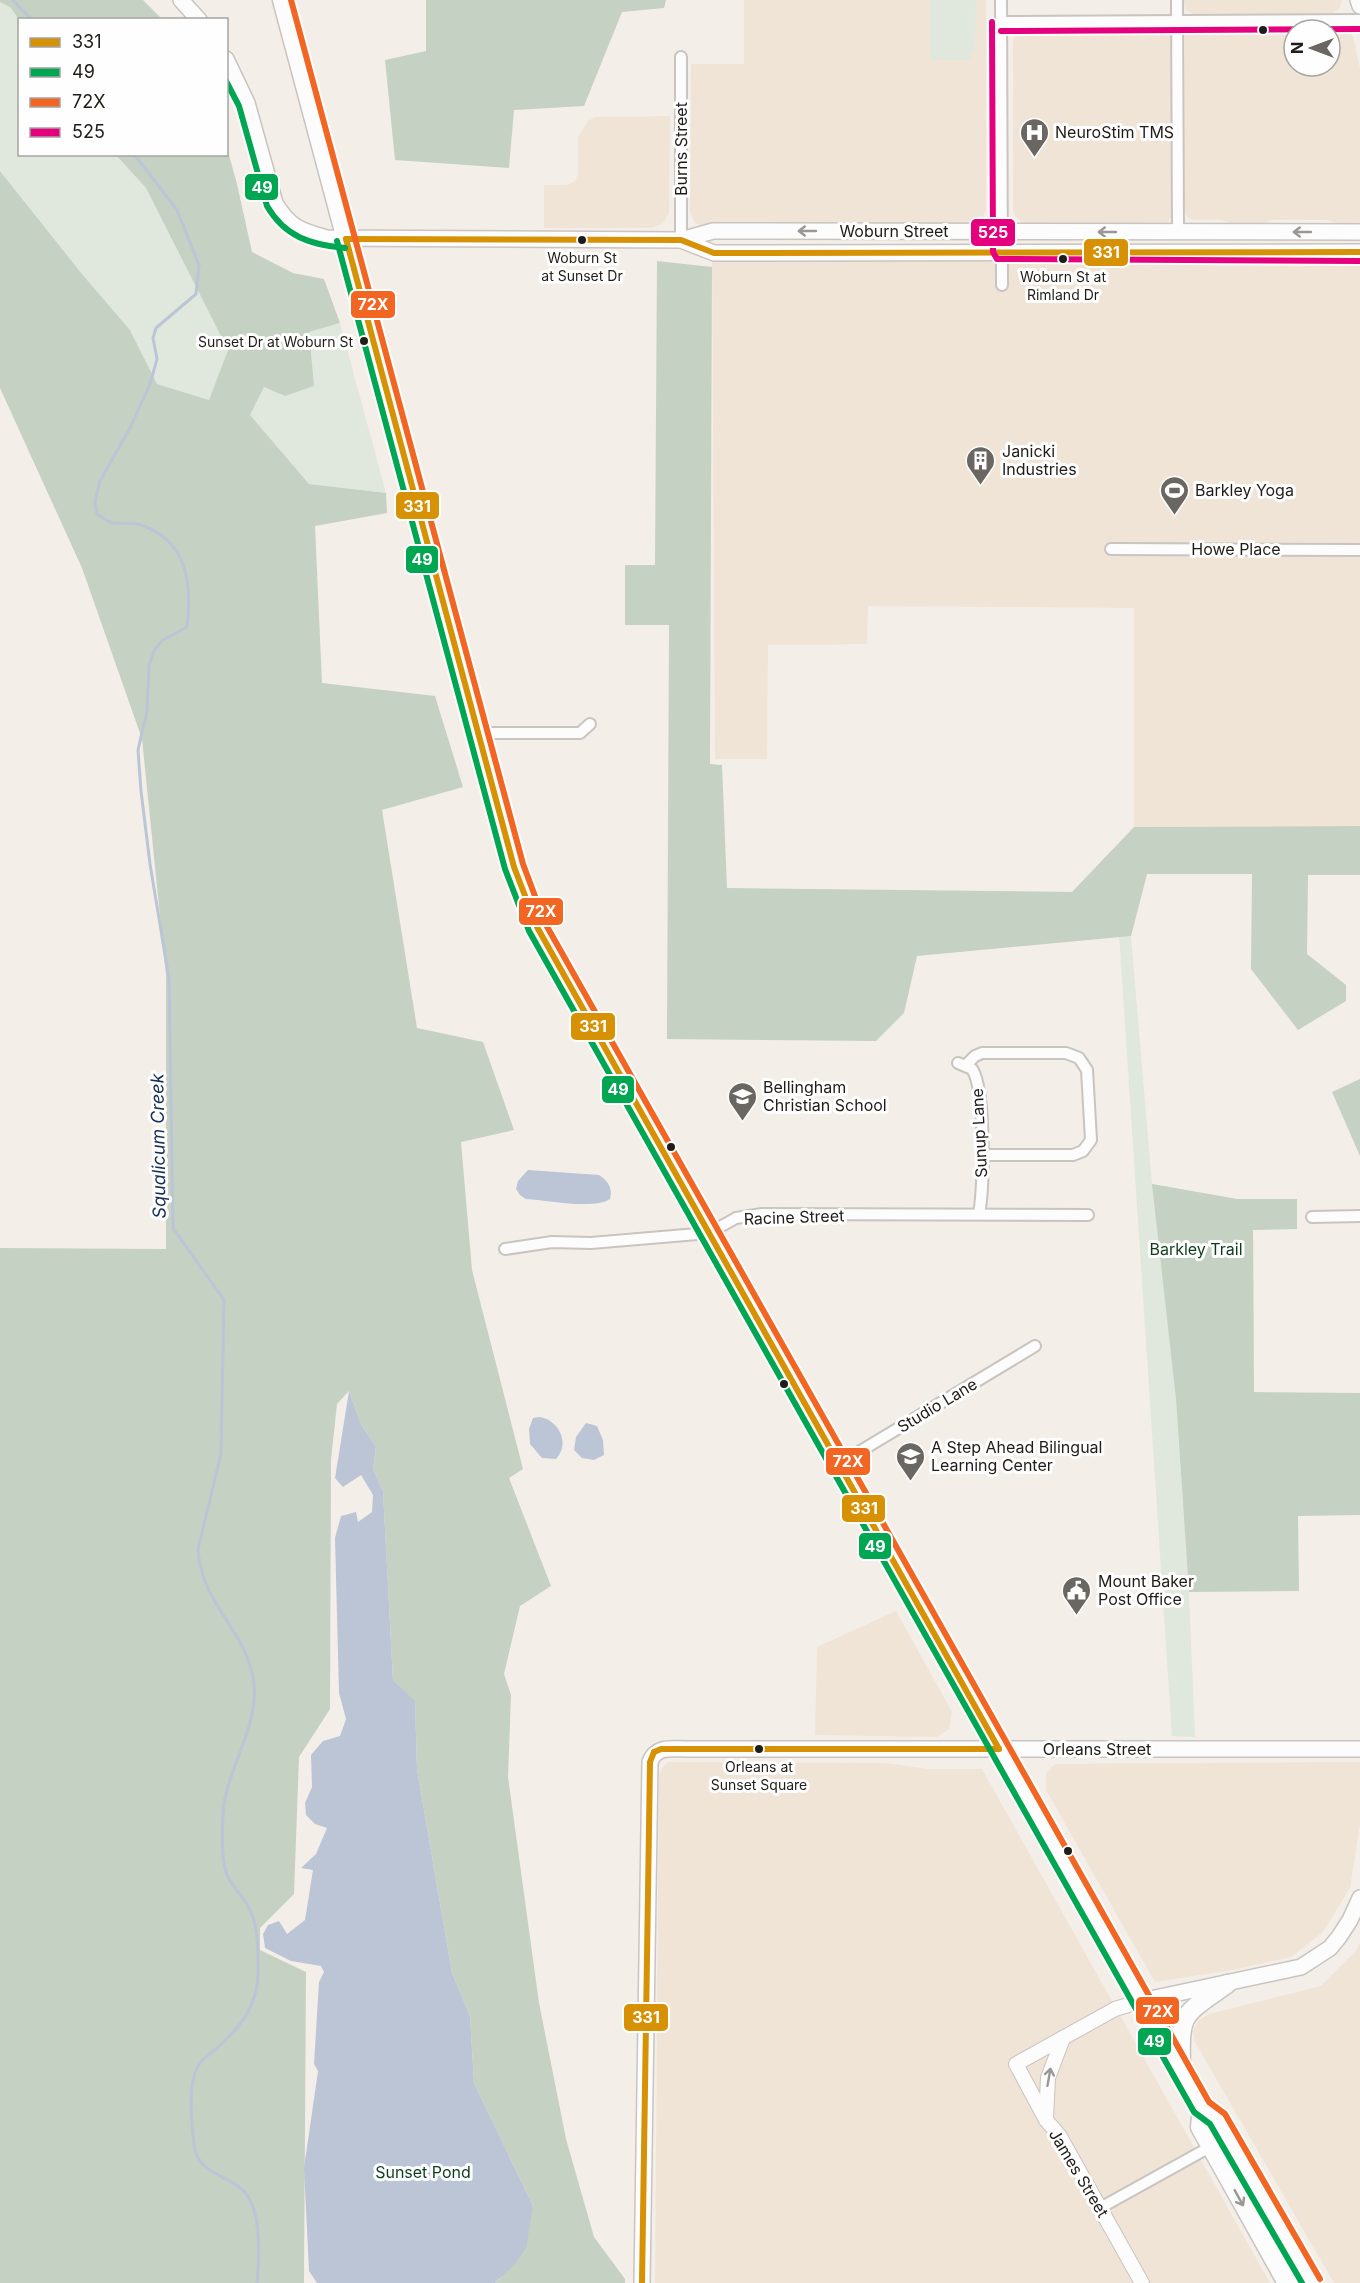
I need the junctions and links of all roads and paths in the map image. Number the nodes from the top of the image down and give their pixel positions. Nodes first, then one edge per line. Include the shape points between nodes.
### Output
1 (181, 0) edge
2 (282, 0) edge
3 (1001, 0) edge
4 (1177, 0) edge
5 (1358, 0) edge
6 (1360, 6) edge
7 (197, 18) edge
8 (1360, 20) edge
9 (1177, 21) junction
10 (1001, 22) junction
11 (681, 57) dead end
12 (228, 63) edge
13 (1002, 231) junction
14 (1178, 232) junction
15 (1360, 232) edge
16 (345, 239) junction
17 (681, 240) junction
18 (1002, 252) junction
19 (1360, 252) edge
20 (1002, 285) dead end
21 (1111, 549) dead end
22 (1360, 550) edge
23 (590, 724) dead end
24 (479, 733) junction
25 (983, 1155) junction
26 (979, 1214) junction
27 (1089, 1215) dead end
28 (1312, 1216) dead end
29 (1360, 1216) edge
30 (709, 1233) junction
31 (505, 1249) dead end
32 (1035, 1346) dead end
33 (839, 1464) junction
34 (999, 1749) junction
35 (1360, 1749) edge
36 (1360, 1898) edge
37 (1227, 1984) junction
38 (1141, 2001) junction
39 (1063, 2038) junction
40 (1181, 2072) junction
41 (1202, 2108) junction
42 (1046, 2120) junction
43 (1210, 2147) junction
44 (1100, 2208) junction
45 (642, 2283) edge
46 (1142, 2283) edge
47 (1287, 2283) edge
48 (1312, 2283) edge

1 - 7 main road
2 - 16 main road
3 - 10 street
4 - 9 street
5 - 6 main road
8 - 9 street
9 - 10 street
9 - 14 street
10 - 13 street
11 - 17 street, Burns Street
12 - 16 main road, Woburn Street via 247,103 281,213 299,230
14 -> 13 main road, Woburn Street
13 -> 17 main road, Woburn Street via 713,231
13 - 18 street
15 -> 14 main road, Woburn Street
16 - 17 main road, Woburn Street
16 - 24 main road
17 - 18 main road, Woburn Street via 714,253
18 - 19 main road, Woburn Street
18 - 20 street
21 - 22 street, Howe Place
23 - 24 street via 580,733
24 - 30 main road via 514,867 537,927
25 - 25 street, Sunup Lane via 977,1083 975,1075 962,1064 982,1053 1066,1053 1079,1058 1087,1070 1091,1140 1083,1151 1073,1155
25 - 26 street, Sunup Lane
26 - 27 street, Racine Street
26 - 30 street, Racine Street via 762,1214 736,1218
28 - 29 street
30 - 31 street, Racine Street via 591,1243 552,1242
30 - 33 main road
32 - 33 street, Studio Lane
33 - 34 main road
34 - 35 main road, Orleans Street
34 - 38 main road
34 - 45 main road, Orleans Street via 654,1752 650,1762
36 - 37 main road via 1339,1937 1310,1962 1293,1970
37 - 38 main road
37 - 40 main road via 1184,2019 1180,2032
38 - 39 street via 1115,2009
38 - 40 main road
42 -> 39 street via 1048,2078
39 - 42 street, James Street via 1016,2064
40 - 41 main road
41 - 43 main road via 1200,2127
41 - 48 main road via 1218,2118
42 - 44 street, James Street via 1059,2135
43 - 44 street
43 -> 47 main road
44 - 46 street, James Street

